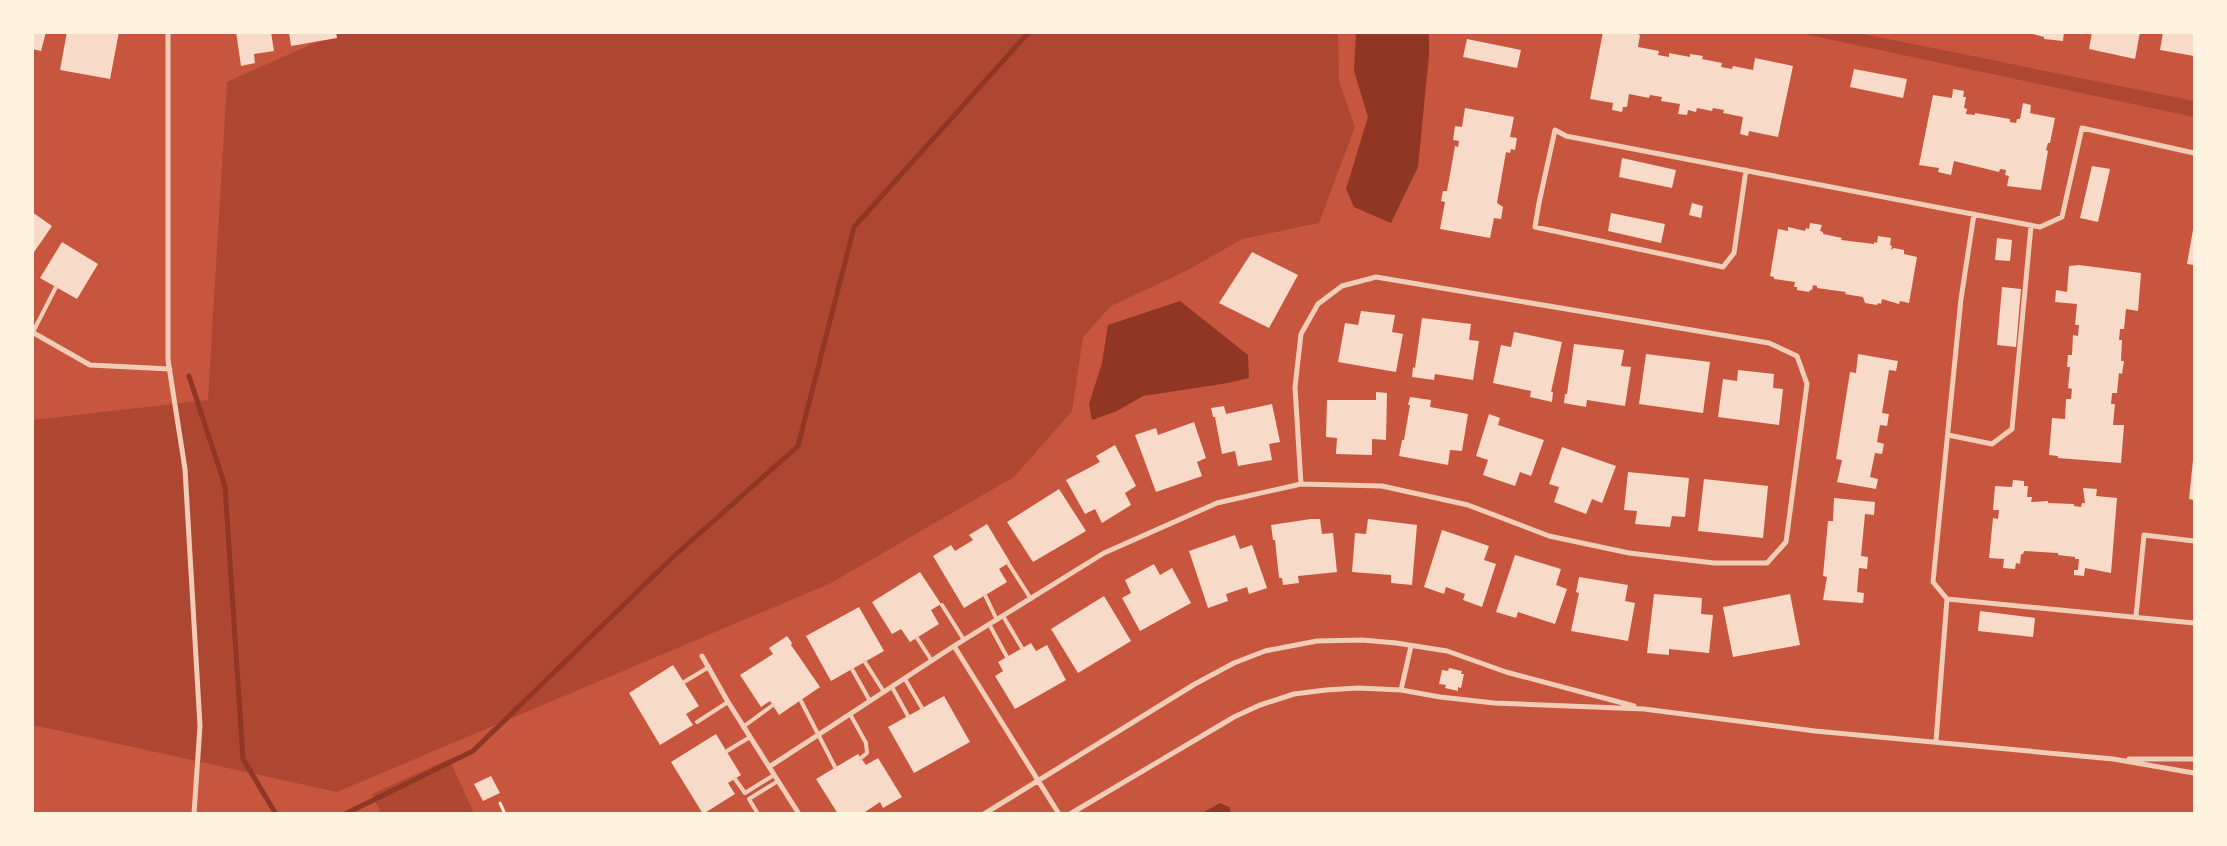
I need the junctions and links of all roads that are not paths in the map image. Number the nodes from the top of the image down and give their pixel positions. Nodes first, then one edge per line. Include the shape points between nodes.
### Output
1 (168, 32) edge
2 (2194, 153) edge
3 (1746, 170) junction
4 (1974, 214) junction
5 (2031, 226) junction
6 (56, 287) dead end
7 (33, 332) edge
8 (170, 370) junction
9 (1948, 435) junction
10 (1301, 484) junction
11 (2194, 541) edge
12 (1008, 564) dead end
13 (985, 595) dead end
14 (1031, 599) junction
15 (1947, 599) junction
16 (942, 605) dead end
17 (1003, 616) junction
18 (2136, 616) junction
19 (998, 620) junction
20 (2194, 623) edge
21 (990, 624) junction
22 (917, 638) dead end
23 (964, 640) junction
24 (954, 646) junction
25 (1411, 646) junction
26 (1022, 648) dead end
27 (702, 656) dead end
28 (1007, 657) dead end
29 (932, 661) junction
30 (865, 662) dead end
31 (709, 667) junction
32 (852, 669) dead end
33 (905, 679) junction
34 (684, 682) dead end
35 (892, 687) junction
36 (1401, 690) junction
37 (884, 692) junction
38 (801, 701) dead end
39 (870, 701) junction
40 (728, 702) junction
41 (772, 705) dead end
42 (922, 708) dead end
43 (1644, 708) junction
44 (850, 714) junction
45 (908, 716) dead end
46 (697, 722) dead end
47 (743, 727) junction
48 (818, 735) junction
49 (750, 737) junction
50 (1936, 742) junction
51 (727, 751) dead end
52 (861, 758) dead end
53 (2113, 759) junction
54 (2194, 759) edge
55 (769, 768) junction
56 (835, 768) dead end
57 (2194, 773) edge
58 (774, 775) junction
59 (735, 779) dead end
60 (1038, 780) junction
61 (778, 781) junction
62 (194, 814) edge
63 (758, 814) edge
64 (799, 814) edge
65 (984, 814) edge
66 (1059, 814) edge
67 (1070, 814) edge

1 - 8 street
2 - 5 street via 2082,128 2062,217 2040,227
3 - 3 street via 1734,253 1723,267 1535,227 1555,130 1566,136
3 - 4 street
4 - 5 street
4 - 9 street via 1961,298
5 - 9 street via 2012,429 1992,444
6 - 7 lane
7 - 8 street via 90,365
8 - 62 street via 185,469 199,716
9 - 15 street via 1933,582
10 - 10 street via 1382,486 1468,505 1549,536 1629,553 1714,563 1766,564 1786,542 1807,384 1797,356 1769,343 1376,277 1342,286 1318,304 1301,334 1295,387
10 - 14 street via 1217,503 1104,553
11 - 18 street via 2144,536
12 - 14 lane
13 - 19 lane
14 - 17 street
15 - 18 street
15 - 50 street
16 - 23 lane
17 - 19 street
17 - 26 lane
18 - 20 street
19 - 21 street
21 - 23 street
21 - 28 lane
22 - 29 lane
23 - 24 street
24 - 29 street
24 - 60 street
25 - 36 street
25 - 43 street via 1447,651 1506,672
25 - 60 street via 1362,640 1317,641 1265,651 1195,684
27 - 31 street
29 - 33 street
30 - 37 lane
31 - 34 lane
31 - 40 street
32 - 39 lane
33 - 35 street
33 - 42 lane
35 - 37 street
35 - 45 lane
36 - 43 street via 1494,703
36 - 67 street via 1326,690 1294,694 1260,705 1234,717
37 - 39 street
38 - 48 lane
39 - 44 street
40 - 46 lane
40 - 47 street
41 - 47 lane
43 - 50 street via 1815,731
44 - 48 street
44 - 52 lane via 866,743 867,754
47 - 49 street
48 - 55 street
48 - 56 lane
49 - 51 lane
49 - 55 street
50 - 53 street
53 - 54 street
53 - 57 street
55 - 58 street
58 - 59 lane via 745,793
58 - 61 street
60 - 65 street
60 - 66 street
61 - 63 lane via 749,799
61 - 64 street

